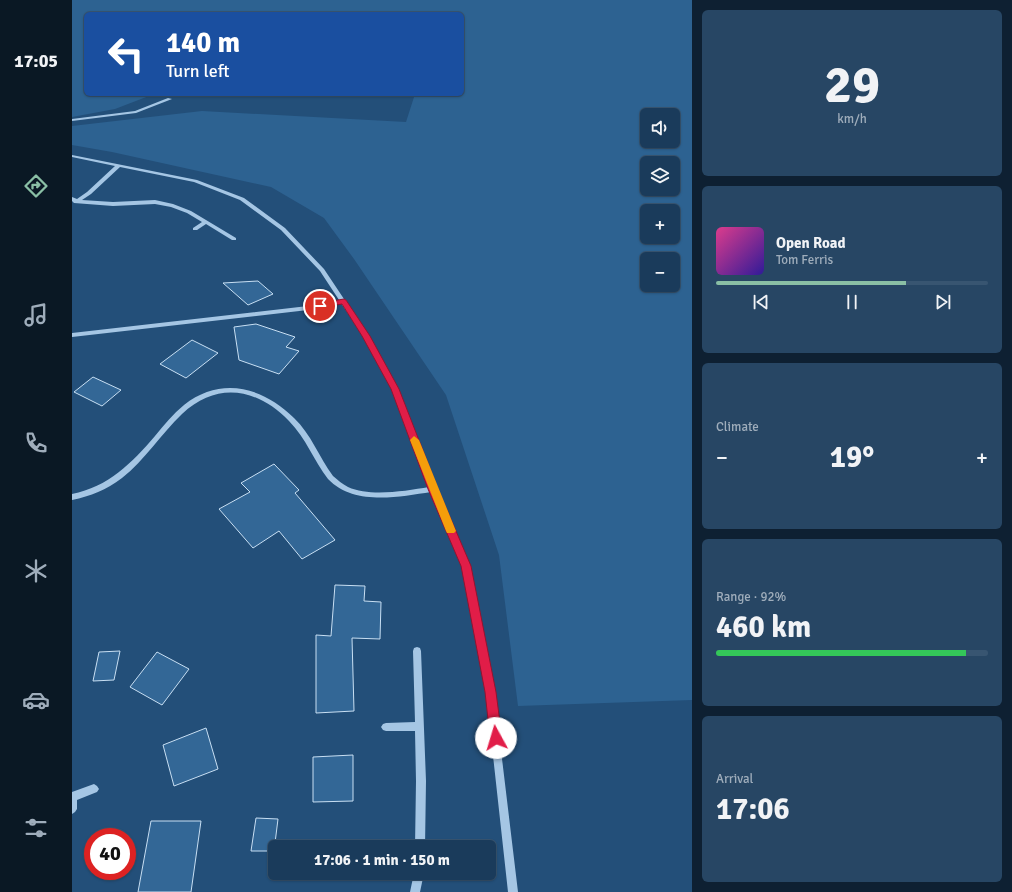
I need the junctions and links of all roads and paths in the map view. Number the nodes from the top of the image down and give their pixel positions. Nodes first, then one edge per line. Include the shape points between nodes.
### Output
1 (170, 99) dead end
2 (72, 120) edge
3 (72, 156) edge
4 (119, 165) junction
5 (74, 202) edge
6 (206, 222) junction
7 (195, 229) dead end
8 (234, 239) dead end
9 (344, 301) junction
10 (72, 335) edge
11 (433, 489) junction
12 (72, 497) edge
13 (417, 651) dead end
14 (419, 726) junction
15 (386, 727) dead end
16 (94, 789) dead end
17 (72, 797) edge
18 (72, 809) edge
19 (420, 840) edge
20 (418, 880) edge
21 (415, 892) edge
22 (513, 892) edge

1 - 2 street via 136,112
3 - 4 street
4 - 5 street
4 - 9 street via 195,181 242,199 283,229 322,270
5 - 6 street via 155,202 189,212
6 - 7 street
6 - 8 street
9 - 10 street via 308,308
9 - 11 street via 395,389
11 - 12 street via 377,495 353,492 336,484 300,428 279,409 264,399 246,392 228,390 211,393 190,402 173,417 123,474 101,488
11 - 22 street via 466,566 490,692
13 - 14 street
14 - 15 street
14 - 19 street
16 - 17 street
17 - 18 street
20 - 21 street

